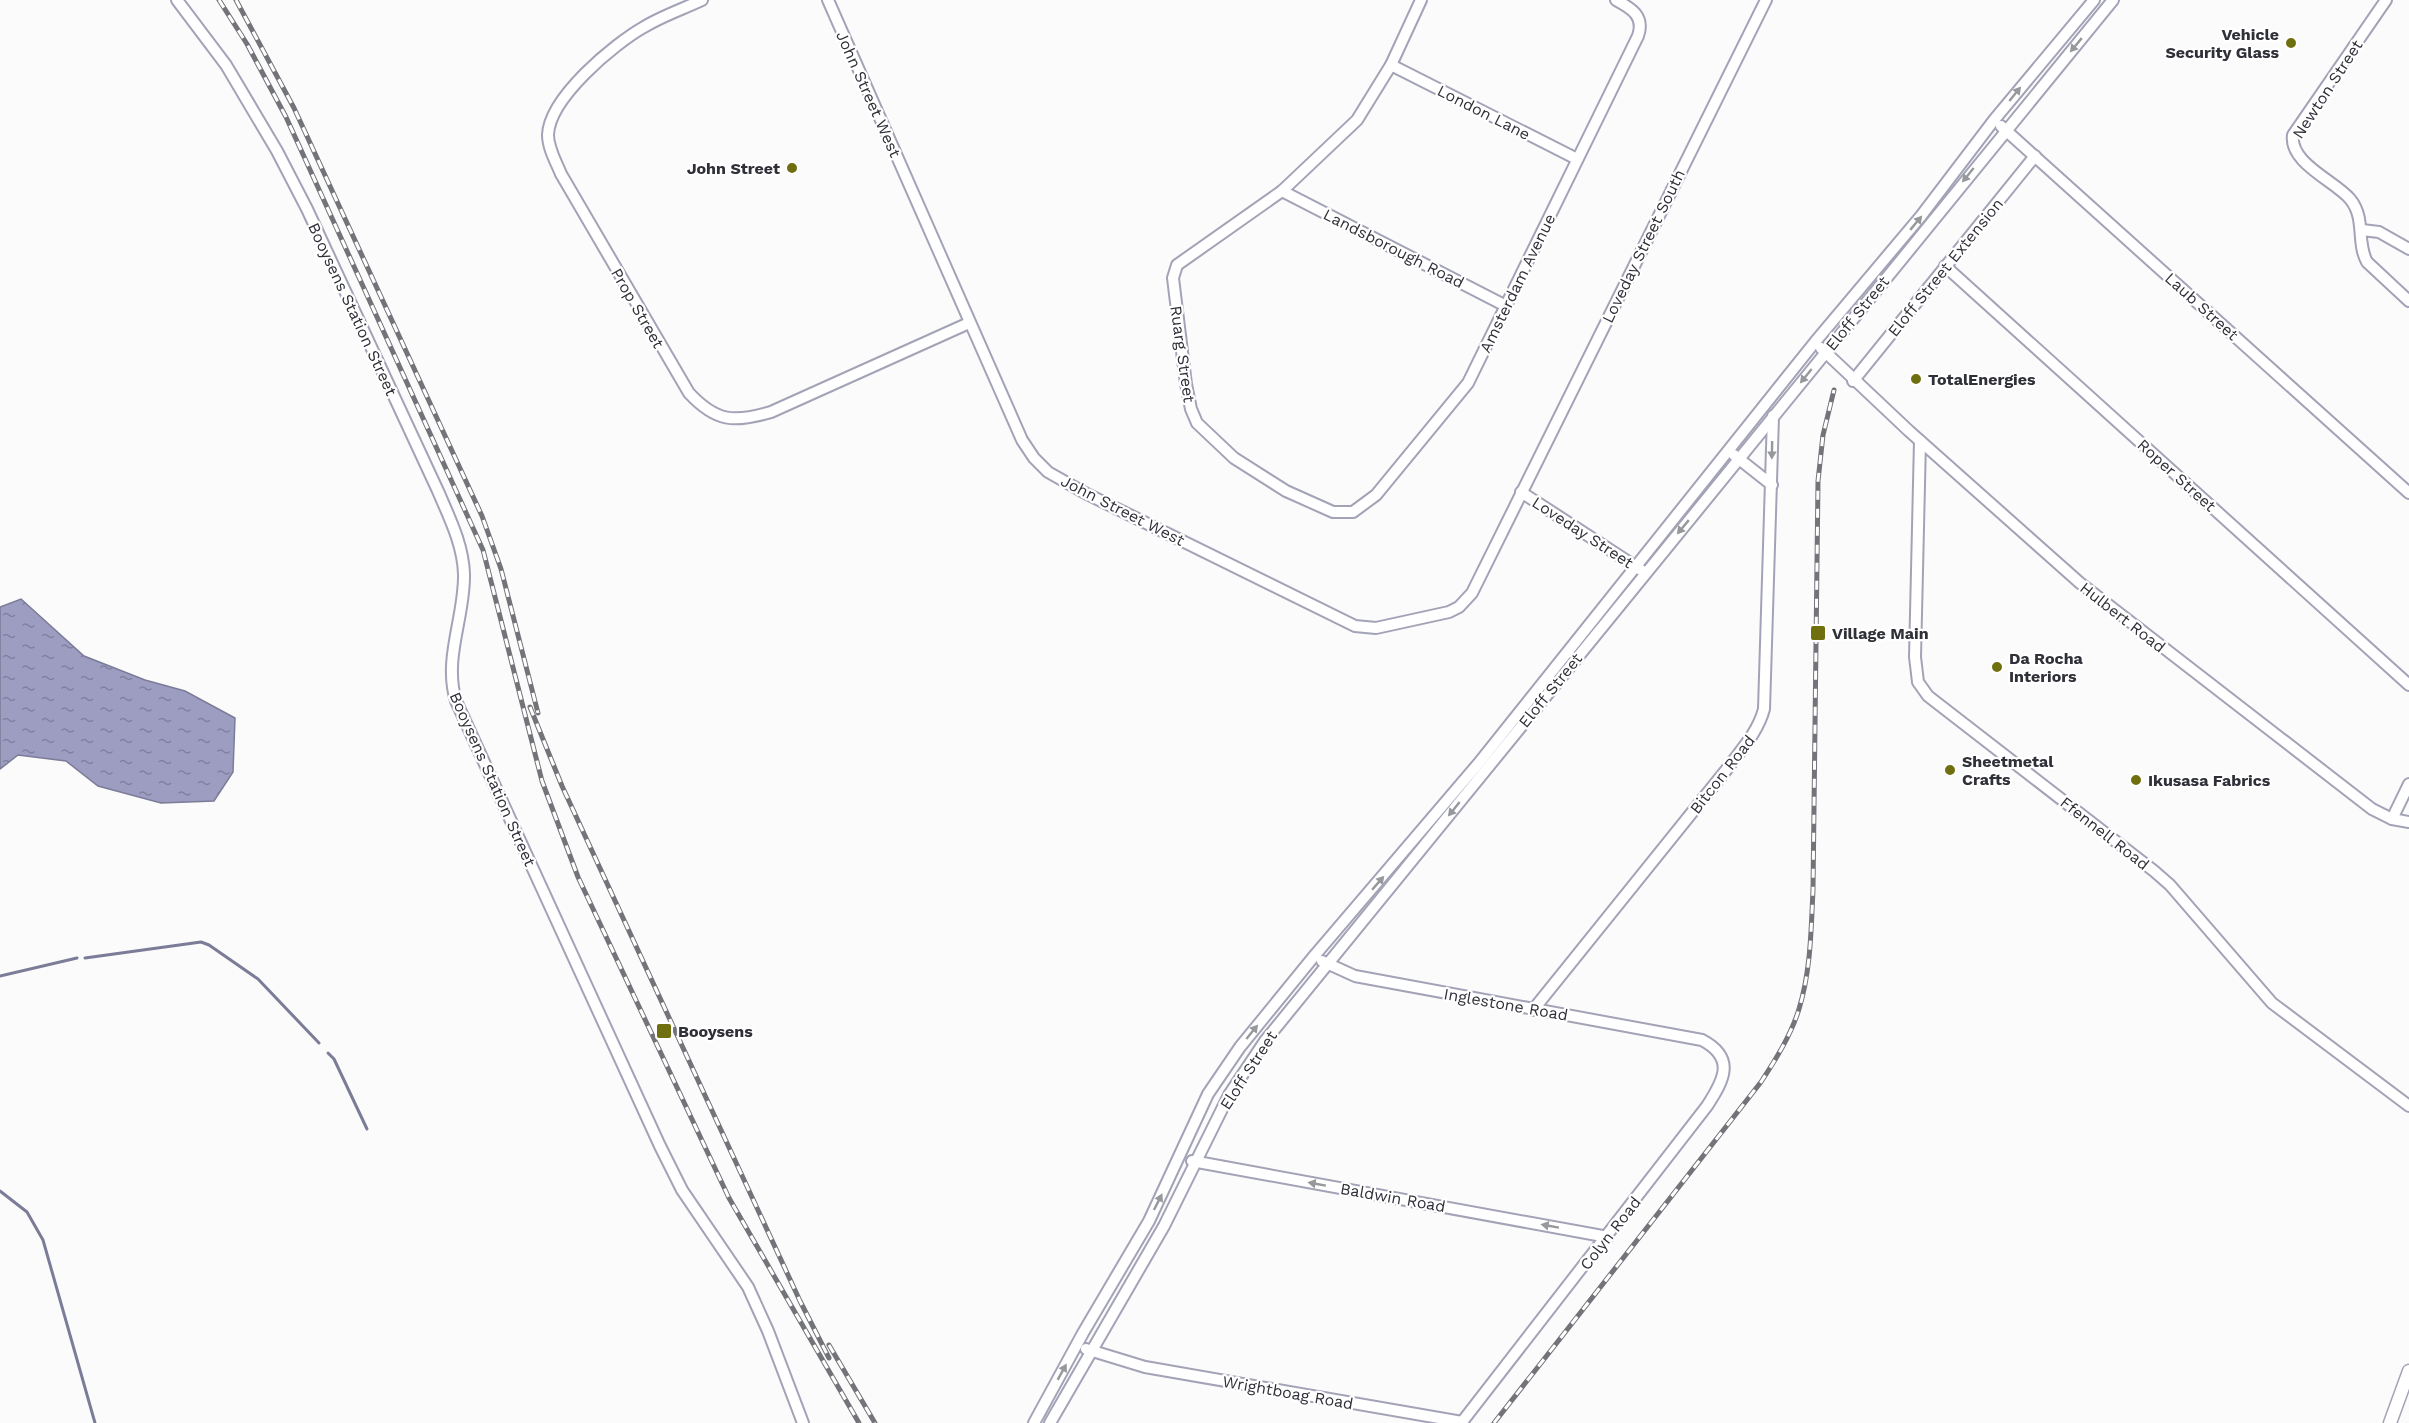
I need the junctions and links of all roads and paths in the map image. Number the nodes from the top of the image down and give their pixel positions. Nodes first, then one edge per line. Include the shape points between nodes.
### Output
1 (177, 0) edge
2 (702, 0) edge
3 (828, 0) edge
4 (1421, 0) edge
5 (1616, 0) edge
6 (1766, 0) edge
7 (2094, 0) edge
8 (2113, 0) edge
9 (2386, 0) edge
10 (1391, 65) junction
11 (1994, 120) junction
12 (2005, 130) junction
13 (2035, 156) junction
14 (1577, 159) junction
15 (1282, 191) junction
16 (2362, 230) junction
17 (1905, 244) junction
18 (2409, 249) edge
19 (1945, 266) junction
20 (2409, 301) edge
21 (1506, 306) junction
22 (969, 323) junction
23 (1812, 345) junction
24 (1824, 354) junction
25 (1855, 381) junction
26 (1773, 416) junction
27 (1920, 441) junction
28 (1730, 451) junction
29 (1739, 459) junction
30 (1772, 485) junction
31 (1521, 492) junction
32 (2409, 493) edge
33 (1333, 512) joint
34 (1635, 566) junction
35 (1645, 572) junction
36 (2409, 685) edge
37 (1496, 748) junction
38 (2409, 784) edge
39 (2392, 819) junction
40 (2409, 822) edge
41 (1418, 843) junction
42 (1315, 955) junction
43 (1326, 964) junction
44 (1533, 1010) junction
45 (1702, 1040) joint
46 (2409, 1106) edge
47 (1196, 1161) junction
48 (1178, 1162) junction
49 (1608, 1237) junction
50 (1128, 1256) junction
51 (1142, 1264) junction
52 (1083, 1333) junction
53 (1097, 1340) junction
54 (1077, 1344) junction
55 (1091, 1351) junction
56 (1115, 1359) junction
57 (2409, 1371) edge
58 (1462, 1422) edge
59 (803, 1423) edge
60 (1034, 1423) edge
61 (1050, 1423) edge
62 (2390, 1423) edge

1 - 59 street, Booysens Station Street via 231,72 277,151 451,521 464,573 451,668 456,701 660,1146 682,1190 755,1302
2 - 22 street, Prop Street via 641,29 601,57 566,95 548,134 550,150 561,174 689,393 716,415 749,418 771,412
3 - 22 street, John Street West
4 - 10 street
5 - 14 street, Amsterdam Avenue via 1632,9 1641,26
6 - 31 street, Loveday Street South
11 -> 7 street, Eloff Street
8 -> 12 street, Eloff Street
9 - 16 street, Newton Street via 2293,135 2292,143 2298,155 2349,198
10 - 14 street, London Lane
10 - 15 street via 1357,120
11 - 12 street, Laub Street
17 -> 11 street, Eloff Street
12 - 13 street, Laub Street
12 -> 17 street, Eloff Street
13 - 19 street, Eloff Street Extension
13 - 32 street, Laub Street
14 - 21 street, Amsterdam Avenue
15 - 21 street, Landsborough Road
15 - 33 street, Ruarg Street via 1177,265 1174,294 1189,400 1197,423 1207,435 1257,474
16 - 18 street via 2379,232
16 - 20 street, Newton Street via 2362,254 2367,262
17 - 23 street, Eloff Street
17 - 24 street, Eloff Street
19 - 25 street, Eloff Street Extension
19 - 36 street, Roper Street
21 - 33 street, Amsterdam Avenue via 1468,383 1376,495 1353,512
22 - 31 street, John Street West via 1022,440 1048,472 1355,626 1376,628 1459,607 1478,583
23 - 24 street, Hulbert Road
23 - 28 street, Eloff Street
24 - 25 street, Hulbert Road
24 -> 26 street, Eloff Street
25 - 27 street, Hulbert Road
26 - 29 street, Eloff Street
26 -> 30 street, Bitcon Road
27 - 39 street, Hulbert Road via 2080,583 2372,809
27 - 46 street, Ffennell Road via 1915,657 1918,682 1928,696 2154,871 2272,1003
28 - 29 street
28 - 34 street, Eloff Street
29 - 30 street
29 -> 35 street, Eloff Street
30 - 44 street, Bitcon Road via 1761,720 1727,769
31 - 34 street, Loveday Street
34 - 35 street, Loveday Street
34 - 37 street, Eloff Street
35 - 37 street, Eloff Street
37 - 41 street, Eloff Street
38 - 39 street
39 - 40 street, Hulbert Road
42 -> 41 street, Eloff Street
41 - 43 street, Eloff Street
42 - 43 street, Inglestone Road
48 -> 42 street, Eloff Street via 1222,1072
43 - 44 street, Inglestone Road via 1355,976
43 - 47 street, Eloff Street via 1242,1073
44 - 45 street, Inglestone Road
45 - 49 street, Colyn Road via 1720,1053 1724,1063 1719,1088
47 - 48 street, Baldwin Road
49 -> 47 street, Baldwin Road
47 - 51 street, Eloff Street
50 -> 48 street, Eloff Street
49 - 58 street, Colyn Road
50 - 51 street
50 - 52 street, Eloff Street
51 - 53 street, Eloff Street
52 - 53 street
52 - 54 street, Eloff Street
53 - 55 street, Eloff Street
53 - 56 street
54 - 55 street, Wrightboag Road
60 -> 54 street, Eloff Street
55 - 56 street, Wrightboag Road
55 - 61 street, Eloff Street
56 - 58 street, Wrightboag Road
57 - 62 main road

